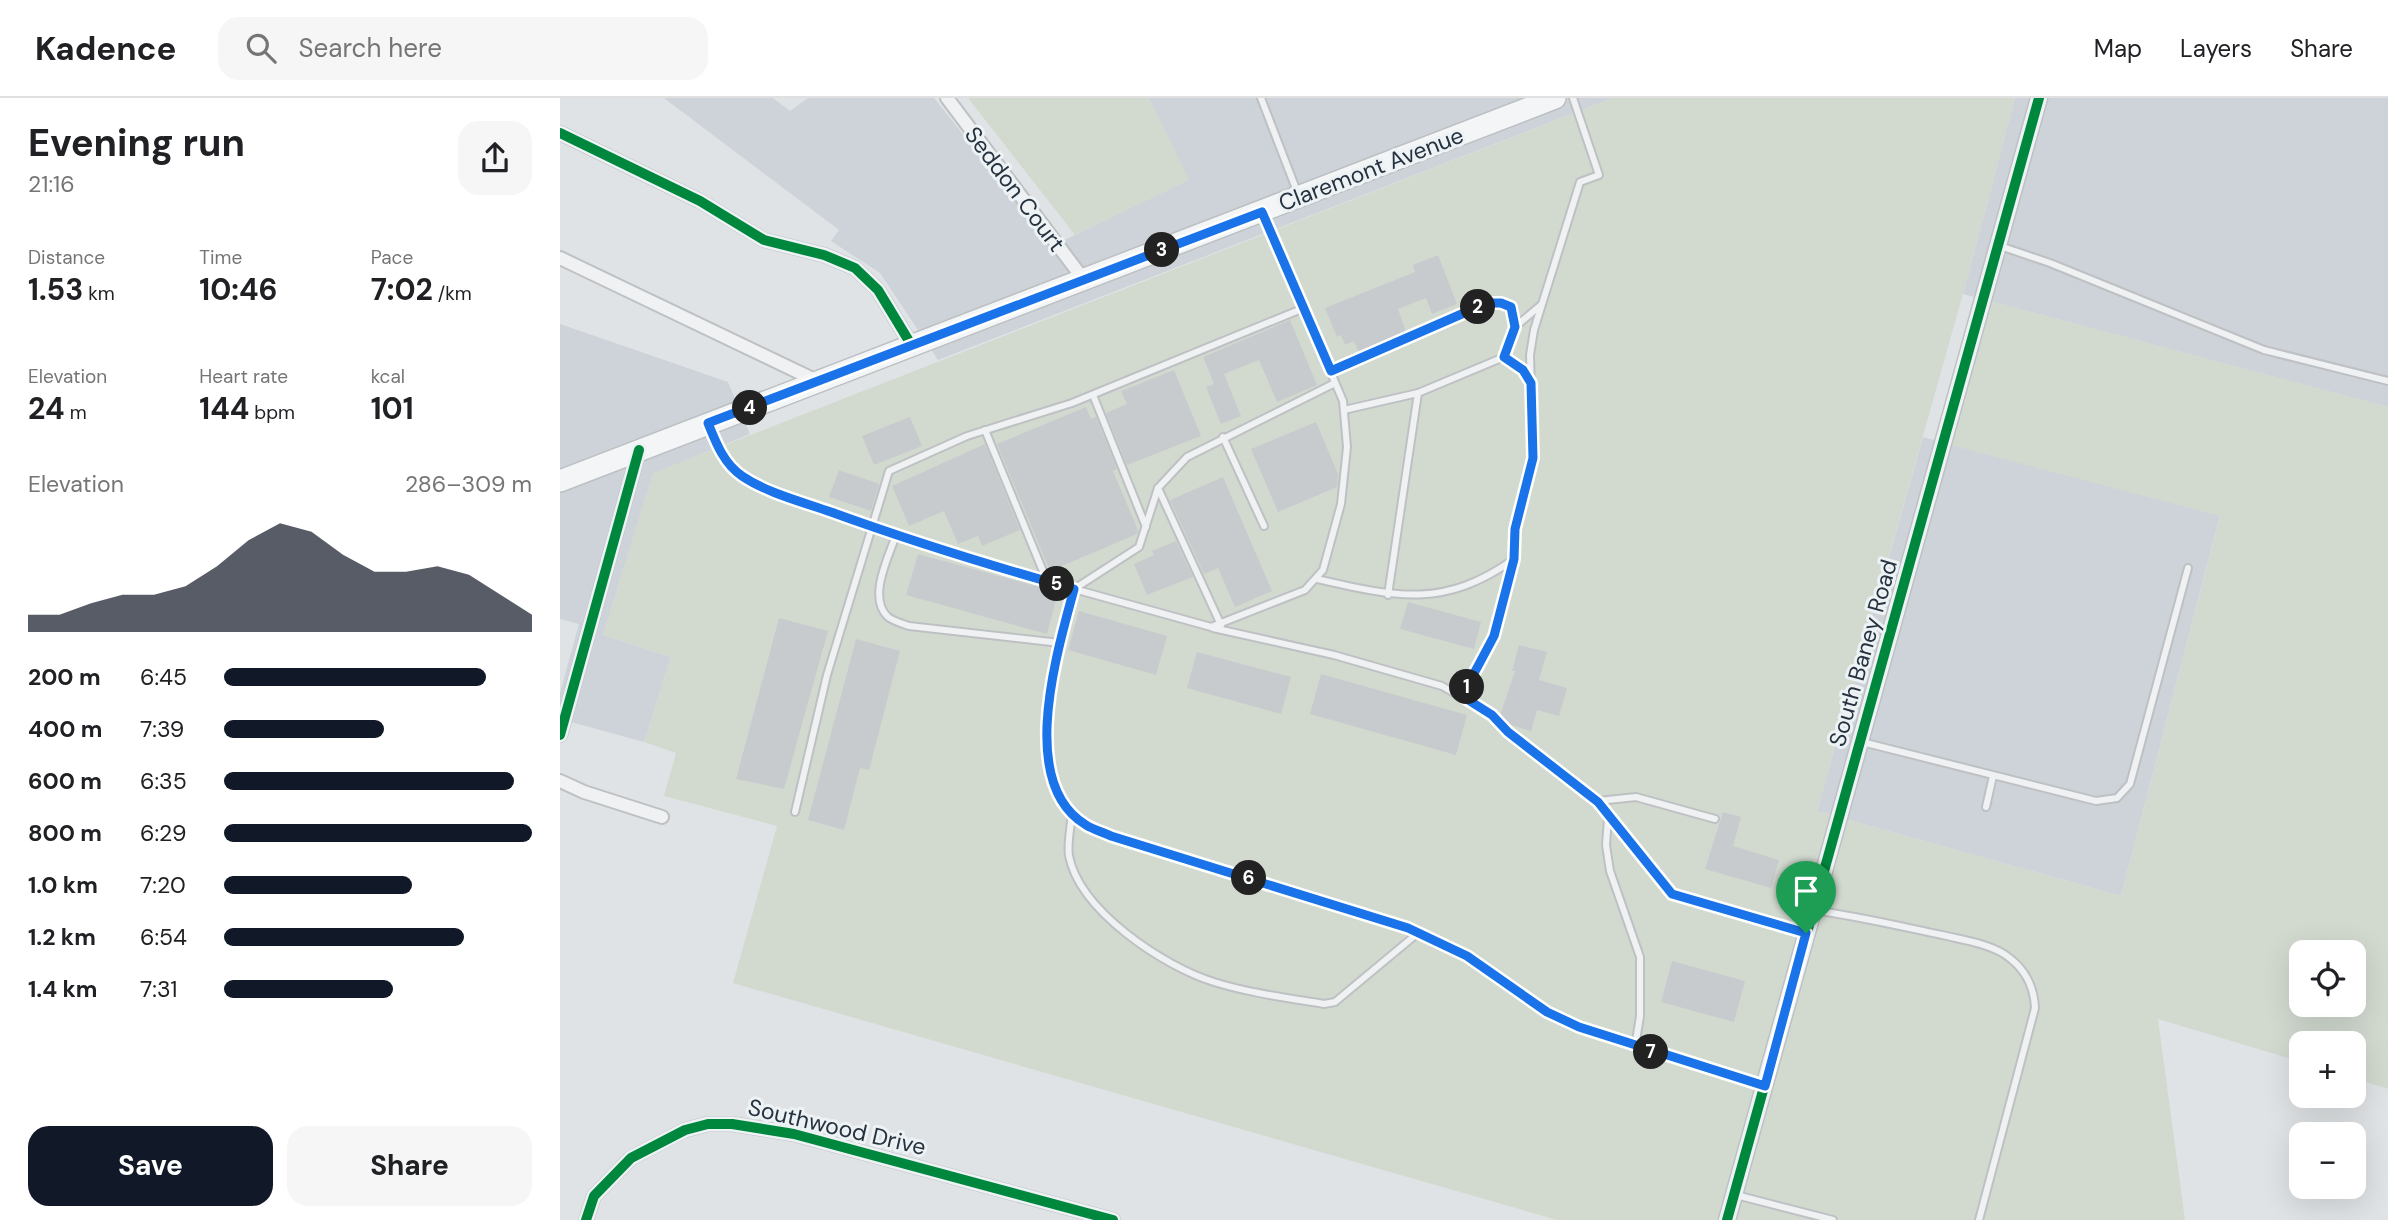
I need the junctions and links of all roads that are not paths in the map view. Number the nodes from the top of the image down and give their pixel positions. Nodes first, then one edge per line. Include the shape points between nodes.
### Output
1 (947, 98) edge
2 (1261, 98) edge
3 (1555, 98) edge
4 (1573, 98) edge
5 (2039, 98) edge
6 (560, 133) edge
7 (1299, 197) junction
8 (1262, 212) junction
9 (1998, 246) junction
10 (560, 258) edge
11 (1084, 280) junction
12 (1542, 304) junction
13 (1304, 308) junction
14 (1515, 327) junction
15 (912, 346) junction
16 (1504, 357) junction
17 (1331, 371) junction
18 (2388, 381) edge
19 (820, 383) junction
20 (1335, 383) junction
21 (1531, 383) junction
22 (1418, 393) junction
23 (1093, 395) junction
24 (1344, 410) junction
25 (708, 423) junction
26 (985, 430) junction
27 (1223, 437) junction
28 (639, 450) junction
29 (560, 481) edge
30 (1158, 488) junction
31 (1264, 526) dead end
32 (871, 527) junction
33 (1147, 529) junction
34 (896, 535) junction
35 (1514, 559) junction
36 (2188, 568) dead end
37 (1317, 579) junction
38 (1047, 581) junction
39 (1074, 589) junction
40 (1388, 595) junction
41 (1221, 625) junction
42 (1212, 627) junction
43 (1060, 643) junction
44 (1462, 696) junction
45 (560, 735) edge
46 (1860, 742) junction
47 (1993, 776) junction
48 (560, 781) edge
49 (1598, 802) junction
50 (1986, 807) dead end
51 (795, 812) dead end
52 (1072, 813) junction
53 (662, 817) dead end
54 (1608, 818) junction
55 (1715, 819) dead end
56 (1813, 910) junction
57 (1418, 933) junction
58 (1806, 933) junction
59 (1634, 1047) junction
60 (1765, 1086) junction
61 (1735, 1195) junction
62 (586, 1220) edge
63 (1113, 1220) edge
64 (1727, 1220) edge
65 (1833, 1220) edge
66 (1979, 1220) edge

1 - 11 street, Seddon Court
2 - 7 lane
3 - 7 main road, Claremont Avenue
4 - 12 lane via 1599,175 1580,182
5 - 9 street, South Baney Road
6 - 15 street via 700,201 764,240 855,268 878,290
7 - 8 main road, Claremont Avenue
8 - 11 main road, Claremont Avenue
8 - 13 lane
9 - 18 lane via 2264,350
9 - 46 street, South Baney Road
10 - 19 street
11 - 15 main road, Claremont Avenue
12 - 14 lane
12 - 21 lane via 1530,355
13 - 17 lane
13 - 23 lane
14 - 16 lane
14 - 17 lane via 1511,307 1487,303
15 - 19 main road, Claremont Avenue
16 - 21 lane via 1523,370
16 - 22 lane
17 - 20 lane
19 - 25 main road, Claremont Avenue
20 - 24 lane
20 - 27 lane
21 - 35 lane via 1533,458 1515,529
22 - 24 lane
22 - 40 lane
23 - 26 lane
23 - 33 lane
24 - 37 lane via 1347,447 1341,504 1328,559
25 - 28 main road, Claremont Avenue
25 - 32 lane via 727,463 743,477
26 - 32 lane via 889,471
26 - 38 lane
27 - 30 lane via 1187,457
27 - 31 lane
28 - 29 main road, Claremont Avenue
28 - 45 street
30 - 33 lane
30 - 41 lane
32 - 34 lane
32 - 51 lane via 827,676
33 - 39 lane via 1139,547
34 - 38 lane
34 - 43 lane via 881,583 880,601 888,617 909,626
35 - 40 lane via 1485,580 1441,594
35 - 44 lane via 1494,636
36 - 47 lane via 2125,792 2107,802 2096,801
37 - 40 lane
37 - 41 lane via 1305,590
38 - 39 lane
39 - 42 lane
39 - 43 lane
41 - 42 lane
42 - 44 lane via 1334,655
43 - 52 lane via 1046,737 1053,783
44 - 49 lane
46 - 47 lane
46 - 56 street, South Baney Road
47 - 50 lane
48 - 53 street
49 - 54 lane
49 - 55 lane via 1636,797
52 - 57 lane via 1085,825 1111,836
52 - 57 lane via 1069,854 1096,906 1141,944 1213,982 1324,1004 1335,1002
54 - 58 lane via 1672,894
54 - 59 lane via 1609,871 1640,957 1640,1016
56 - 58 street, South Baney Road
56 - 66 lane via 1860,916 1989,946 2028,978 2035,1008
57 - 59 lane via 1467,956 1547,1012
58 - 60 street, South Baney Road
59 - 60 lane
60 - 61 street, South Baney Road
61 - 64 street, South Baney Road
61 - 65 lane
62 - 63 street, Southwood Drive via 594,1196 631,1158 685,1130 732,1124 794,1134

